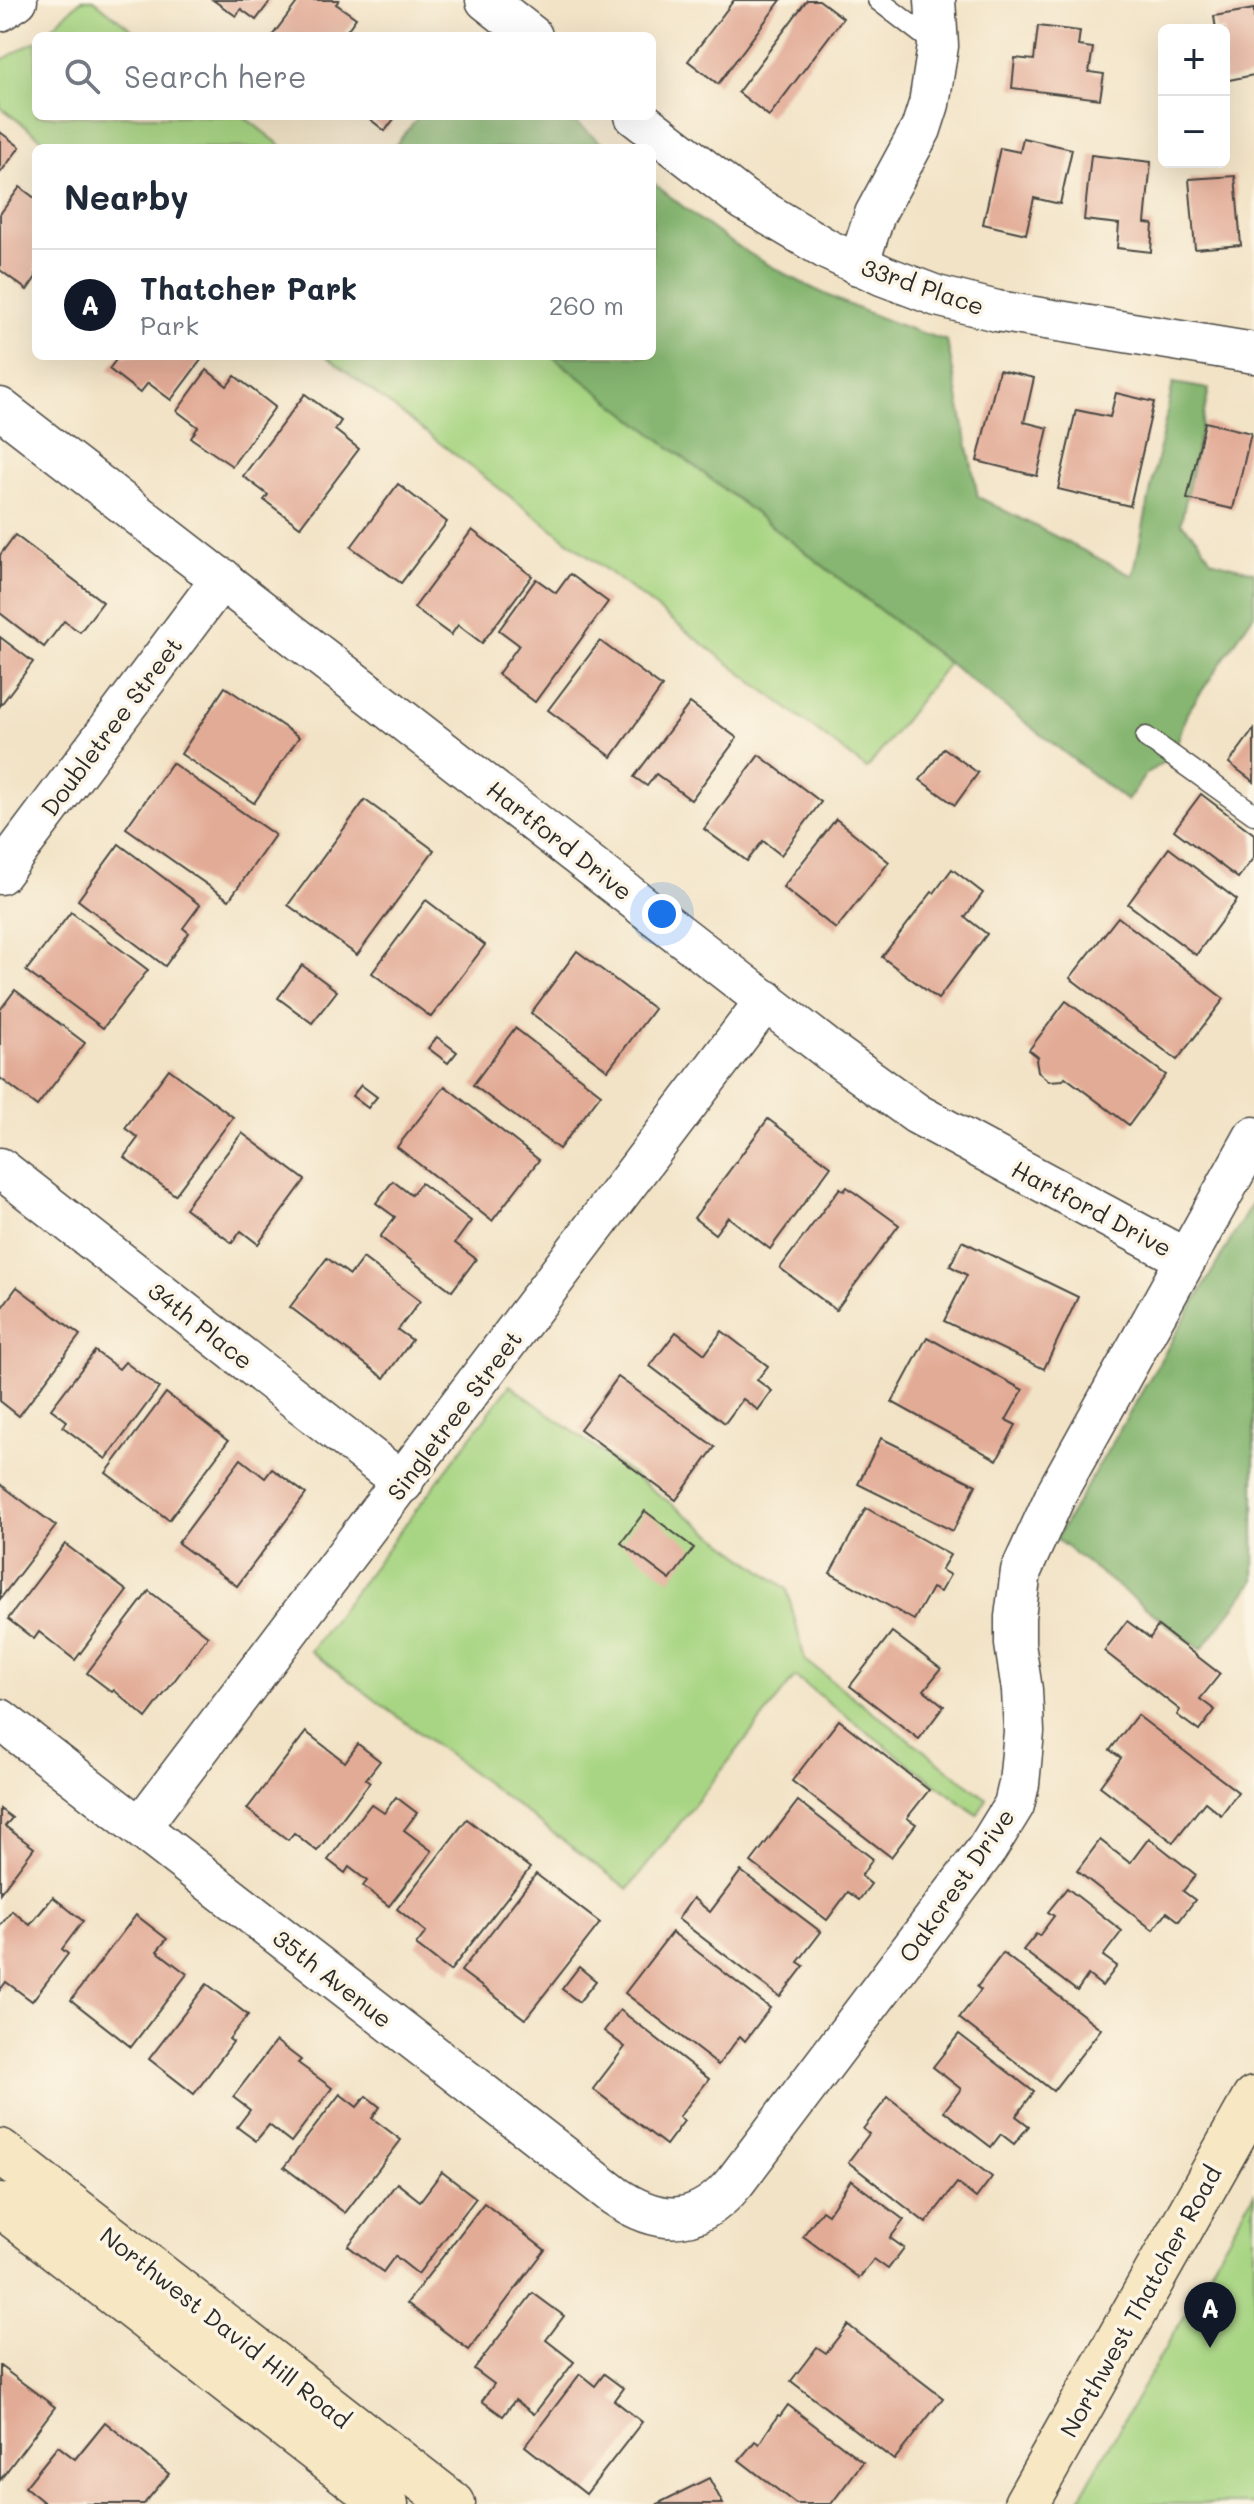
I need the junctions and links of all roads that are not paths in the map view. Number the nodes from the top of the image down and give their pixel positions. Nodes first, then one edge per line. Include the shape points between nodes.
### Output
1 (17, 0) edge
2 (486, 0) edge
3 (878, 0) edge
4 (935, 0) edge
5 (0, 11) edge
6 (527, 32) edge
7 (938, 46) junction
8 (640, 120) edge
9 (858, 265) junction
10 (1254, 353) edge
11 (0, 408) edge
12 (222, 578) junction
13 (1146, 737) dead end
14 (1254, 814) edge
15 (0, 874) edge
16 (766, 1000) junction
17 (1254, 1137) edge
18 (0, 1168) edge
19 (1186, 1259) junction
20 (403, 1483) junction
21 (0, 1719) edge
22 (140, 1827) junction
23 (1254, 2099) edge
24 (0, 2151) edge
25 (0, 2205) edge
26 (675, 2218) joint
27 (386, 2504) edge
28 (453, 2504) edge
29 (1026, 2504) edge

1 - 5 street
2 - 6 street
3 - 7 lane
4 - 7 street
7 - 9 street via 921,129 875,214
8 - 9 street, 33rd Place via 744,200
9 - 10 street, 33rd Place via 937,296 997,311
11 - 12 street, Hartford Drive
12 - 15 street, Doubletree Street
12 - 16 street, Hartford Drive
13 - 14 lane
16 - 19 street, Hartford Drive via 917,1114
16 - 20 street, Singletree Street
17 - 19 street, Oakcrest Drive
18 - 20 street, 34th Place
19 - 26 street, Oakcrest Drive via 1058,1490 1021,1571 1015,1644 1024,1732 1014,1805 987,1849 726,2193 705,2211
20 - 22 street, Singletree Street
21 - 22 street, 35th Avenue
22 - 26 street, 35th Avenue via 615,2196 633,2208
23 - 29 street, Northwest Thatcher Road
24 - 28 street, Northwest David Hill Road
25 - 27 street, Northwest David Hill Road

